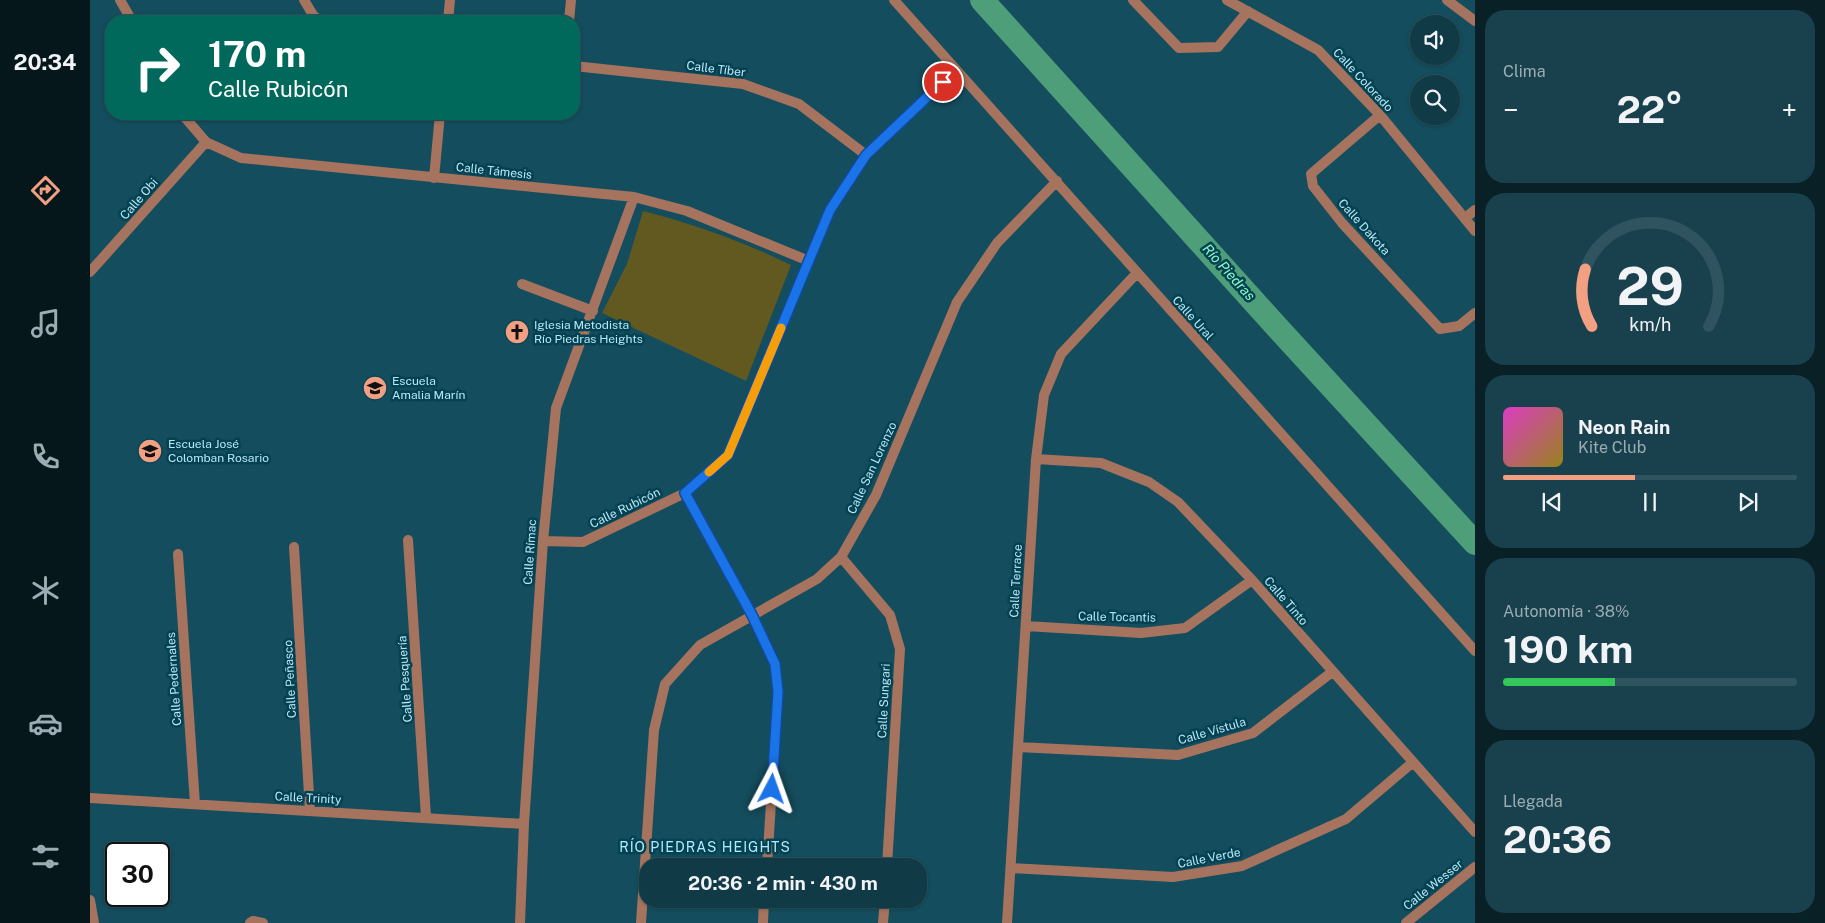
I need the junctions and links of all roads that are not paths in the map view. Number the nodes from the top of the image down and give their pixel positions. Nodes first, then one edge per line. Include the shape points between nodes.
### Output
1 (120, 0) edge
2 (304, 0) edge
3 (450, 0) edge
4 (570, 0) edge
5 (894, 0) edge
6 (1133, 0) edge
7 (1227, 0) edge
8 (1448, 0) edge
9 (1248, 11) junction
10 (129, 15) edge
11 (313, 15) edge
12 (449, 15) edge
13 (569, 15) edge
14 (1475, 20) edge
15 (580, 67) edge
16 (956, 70) junction
17 (1380, 115) junction
18 (187, 120) edge
19 (439, 120) edge
20 (206, 142) junction
21 (866, 155) junction
22 (434, 178) junction
23 (1057, 181) junction
24 (634, 198) junction
25 (1475, 210) edge
26 (1465, 218) junction
27 (1475, 231) edge
28 (809, 261) junction
29 (92, 267) edge
30 (1136, 274) junction
31 (522, 284) dead end
32 (593, 310) junction
33 (1475, 313) edge
34 (1036, 459) junction
35 (685, 493) junction
36 (408, 540) dead end
37 (543, 541) junction
38 (294, 546) dead end
39 (178, 554) dead end
40 (841, 557) junction
41 (1252, 580) junction
42 (752, 615) junction
43 (1026, 626) junction
44 (1475, 651) edge
45 (1332, 672) junction
46 (1018, 747) junction
47 (1412, 763) junction
48 (90, 798) edge
49 (194, 804) junction
50 (310, 811) junction
51 (426, 818) junction
52 (524, 824) junction
53 (1475, 832) edge
54 (767, 858) edge
55 (887, 858) edge
56 (1475, 867) edge
57 (1011, 868) junction
58 (90, 900) edge
59 (764, 908) edge
60 (884, 908) edge
61 (94, 923) edge
62 (250, 923) edge
63 (263, 923) edge
64 (520, 923) edge
65 (641, 923) edge
66 (763, 923) edge
67 (883, 923) edge
68 (1007, 923) edge
69 (1406, 923) edge

1 - 10 street
2 - 11 street
3 - 12 street
4 - 13 street
5 - 16 street, Calle Ural
6 - 9 street via 1179,48 1218,47
7 - 9 street, Calle Colorado
8 - 14 street
9 - 17 street, Calle Colorado via 1318,50
15 - 21 street, Calle Tíber via 743,84 799,104
16 - 21 street, Calle Rubicón
16 - 23 street, Calle Ural
17 - 26 street, Calle Colorado
17 - 33 street, Calle Dakota via 1311,174 1312,186 1440,329 1459,326
18 - 20 street, Calle Támesis
19 - 22 street
20 - 22 street, Calle Támesis via 241,158
20 - 29 street, Calle Obi
21 - 28 street, Calle Rubicón via 830,210
22 - 24 street, Calle Támesis
23 - 30 street, Calle Ural
23 - 40 street, Calle San Lorenzo via 997,243 957,302 876,495
24 - 28 street, Calle Támesis via 687,211
24 - 32 street, Calle Rímac
25 - 26 street
26 - 27 street, Calle Colorado
28 - 35 street, Calle Rubicón via 728,455
30 - 34 street, Calle Terrace via 1061,354 1044,395
30 - 44 street, Calle Ural
31 - 32 street
32 - 37 street, Calle Rímac via 556,408
34 - 41 street, Calle Tinto via 1101,463 1149,482 1178,502
34 - 43 street, Calle Terrace
35 - 37 street, Calle Rubicón via 583,542
35 - 42 street
36 - 51 street, Calle Pesquería
37 - 52 street, Calle Rímac
38 - 50 street, Calle Peñasco
39 - 49 street, Calle Pedernales
40 - 42 street, Calle San Lorenzo via 817,579
40 - 55 street, Calle Sungari via 890,614 900,650
41 - 43 street, Calle Tocantis via 1185,628 1141,633
41 - 45 street, Calle Tinto
42 - 54 street via 775,664 778,692
42 - 65 street, Calle San Lorenzo via 700,645 665,684 654,730
43 - 46 street, Calle Terrace
45 - 46 street, Calle Vístula via 1253,733 1178,755
45 - 47 street, Calle Tinto
46 - 57 street, Calle Terrace
47 - 53 street, Calle Tinto
47 - 57 street, Calle Verde via 1346,819 1242,866 1173,877
48 - 49 street, Calle Trinity
49 - 50 street, Calle Trinity
50 - 51 street, Calle Trinity
51 - 52 street, Calle Trinity
52 - 64 street, Calle Rímac
56 - 69 street, Calle Wesser
57 - 68 street, Calle Terrace
58 - 61 street
59 - 66 street
60 - 67 street
62 - 63 street

